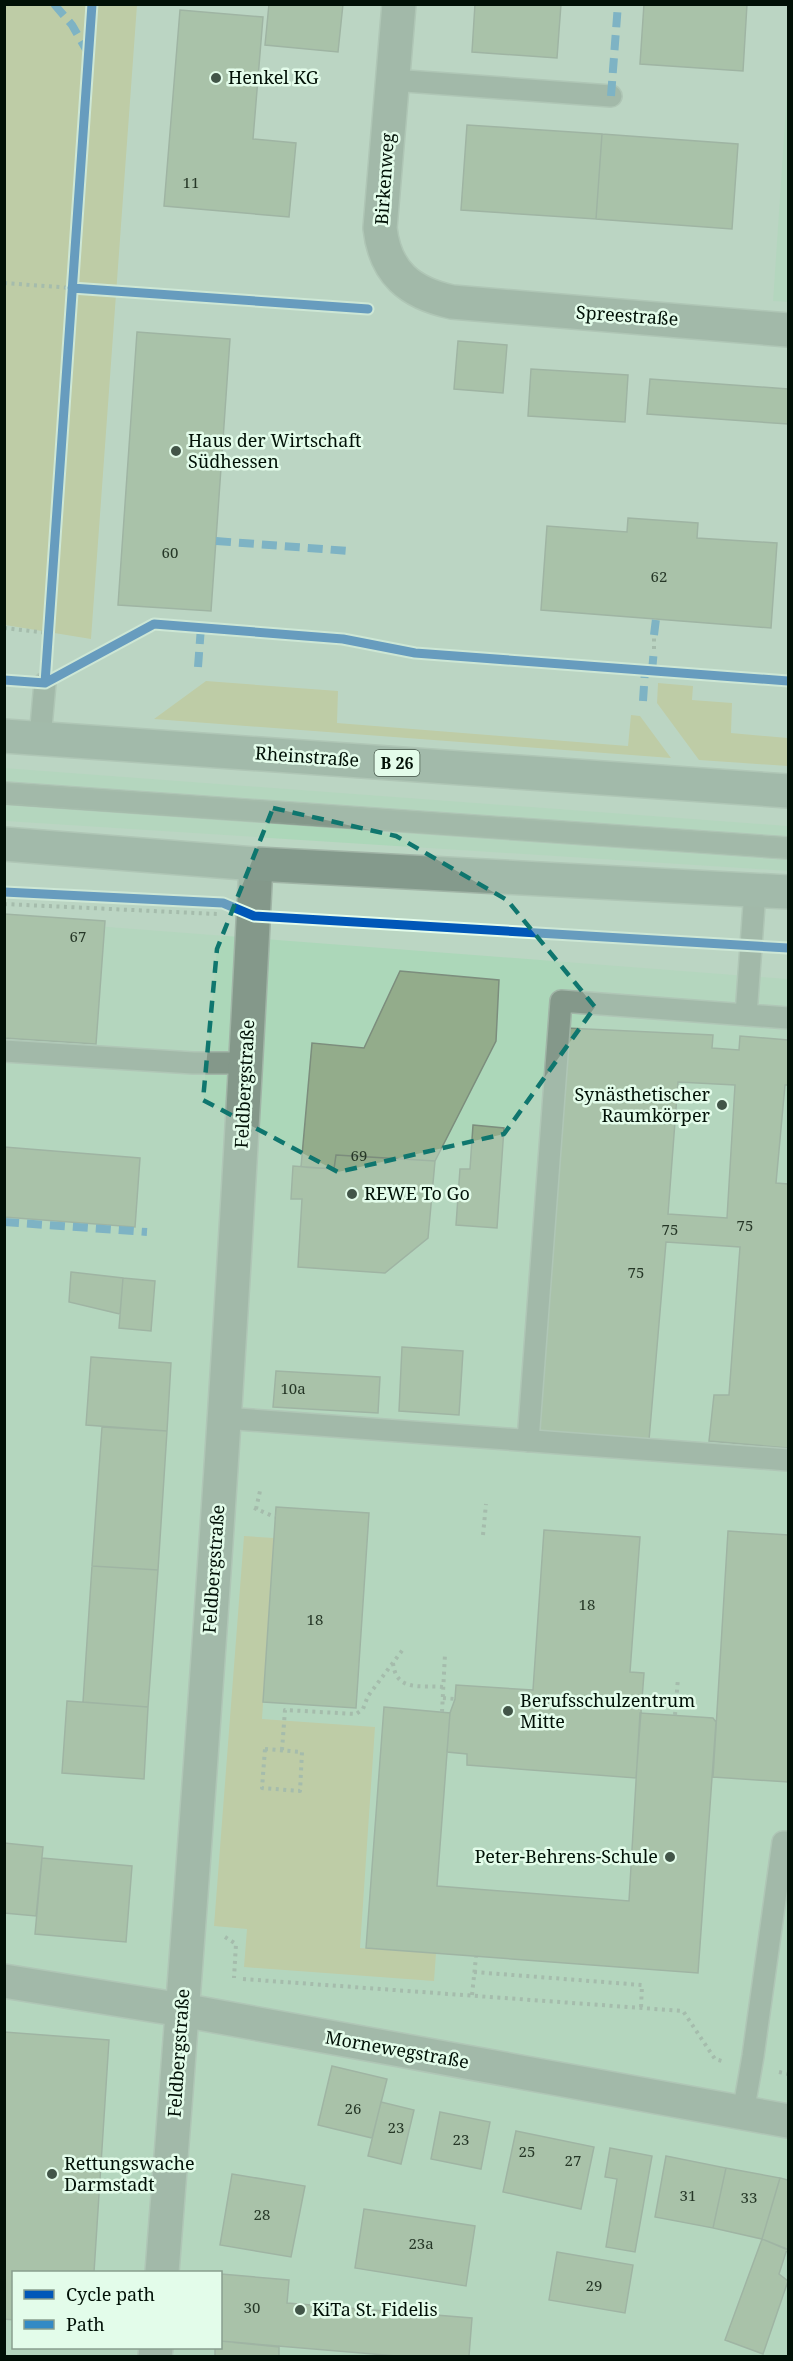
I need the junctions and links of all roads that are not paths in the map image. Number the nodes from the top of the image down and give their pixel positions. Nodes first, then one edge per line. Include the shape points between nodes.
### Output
1 (399, 4) edge
2 (392, 80) junction
3 (611, 96) dead end
4 (464, 303) joint
5 (789, 330) edge
6 (45, 683) road end
7 (4, 736) edge
8 (40, 738) junction
9 (789, 792) edge
10 (4, 793) edge
11 (4, 844) edge
12 (789, 848) edge
13 (256, 864) junction
14 (755, 891) junction
15 (789, 892) edge
16 (746, 1015) junction
17 (789, 1018) edge
18 (4, 1052) edge
19 (247, 1063) junction
20 (224, 1418) junction
21 (528, 1441) junction
22 (789, 1460) edge
23 (789, 1842) edge
24 (4, 1981) edge
25 (182, 2010) junction
26 (743, 2113) junction
27 (789, 2121) edge
28 (162, 2271) edge

1 - 2 street, Birkenweg
2 - 3 lane
2 - 4 street, Birkenweg via 380,218 383,248 391,265 411,287 440,300
4 - 5 street, Spreestraße
6 - 8 lane
7 - 8 main road, Rheinstraße / B 26
8 - 9 main road, Rheinstraße / B 26
10 - 12 lane
11 - 13 main road
13 - 14 main road
13 - 19 street, Feldbergstraße
14 - 15 main road
14 - 16 lane
16 - 17 lane
16 - 21 lane via 561,1001
18 - 19 lane via 193,1064
19 - 20 street, Feldbergstraße
20 - 21 lane
20 - 25 street, Feldbergstraße
21 - 22 lane via 568,1438
23 - 26 lane via 783,1842
24 - 25 street, Mornewegstraße
25 - 26 street, Mornewegstraße
25 - 28 street, Feldbergstraße
26 - 27 street, Mornewegstraße

